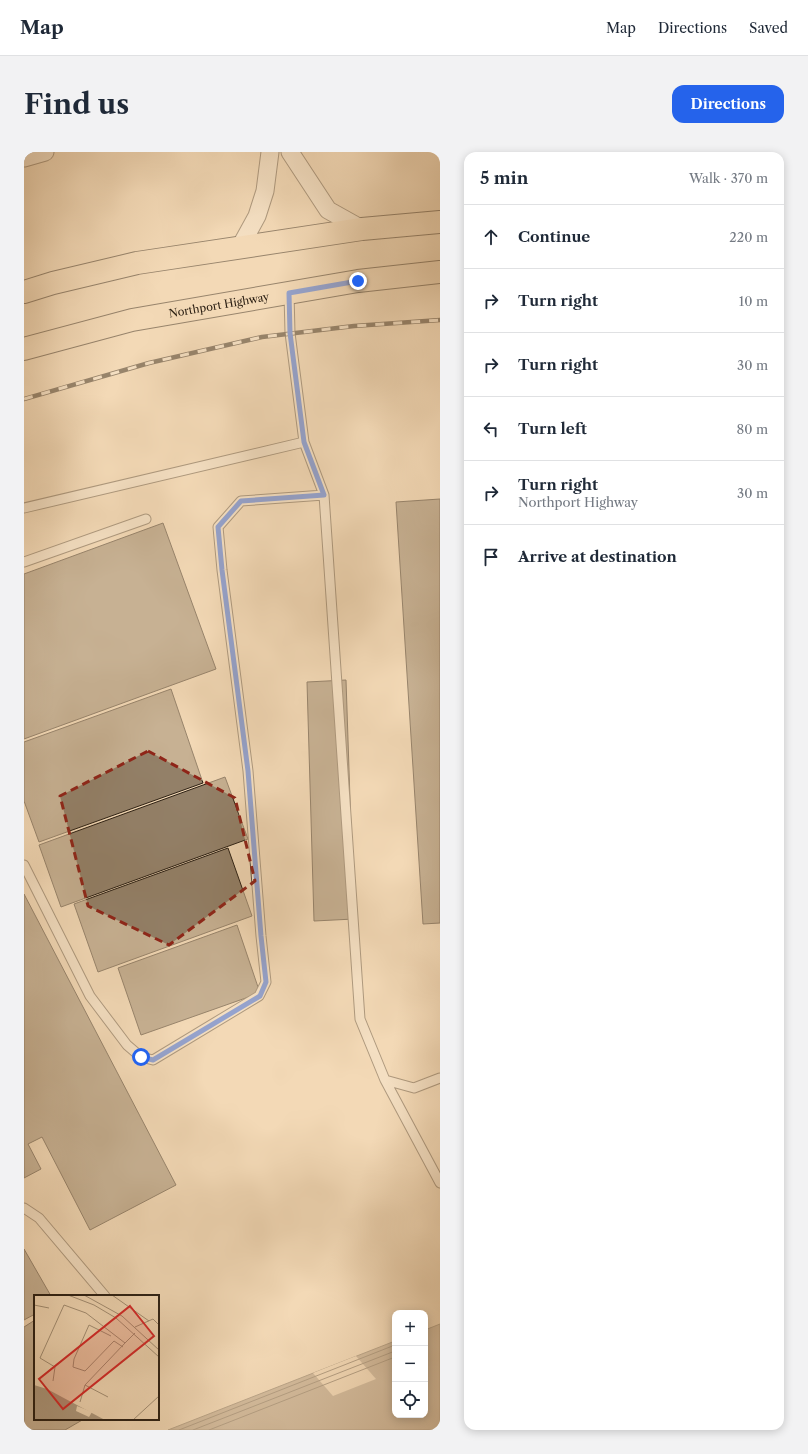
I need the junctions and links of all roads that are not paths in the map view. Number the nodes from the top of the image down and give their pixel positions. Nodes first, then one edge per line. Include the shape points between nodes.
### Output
1 (45, 152) edge
2 (270, 152) edge
3 (290, 152) edge
4 (24, 158) edge
5 (440, 222) edge
6 (362, 229) junction
7 (240, 247) junction
8 (440, 272) edge
9 (24, 292) edge
10 (289, 293) junction
11 (24, 349) edge
12 (304, 442) junction
13 (324, 495) junction
14 (24, 508) edge
15 (146, 519) dead end
16 (24, 562) edge
17 (24, 865) edge
18 (440, 1078) edge
19 (384, 1080) junction
20 (440, 1183) edge
21 (24, 1208) edge
22 (104, 1295) edge

1 - 4 street
2 - 7 street via 265,191 257,216
3 - 6 street via 328,210
5 - 6 main road
6 - 7 main road
7 - 9 main road via 137,263
8 - 10 main road, Northport Highway via 358,281
10 - 11 main road, Northport Highway via 132,320
10 - 12 lane via 290,333
12 - 13 lane
12 - 14 lane
13 - 17 lane via 241,501 218,527 248,771 266,982 260,996 153,1060 141,1057 127,1045 90,996
13 - 19 lane via 360,1019
15 - 16 lane
18 - 19 lane via 414,1088
19 - 20 lane
21 - 22 lane via 39,1218

